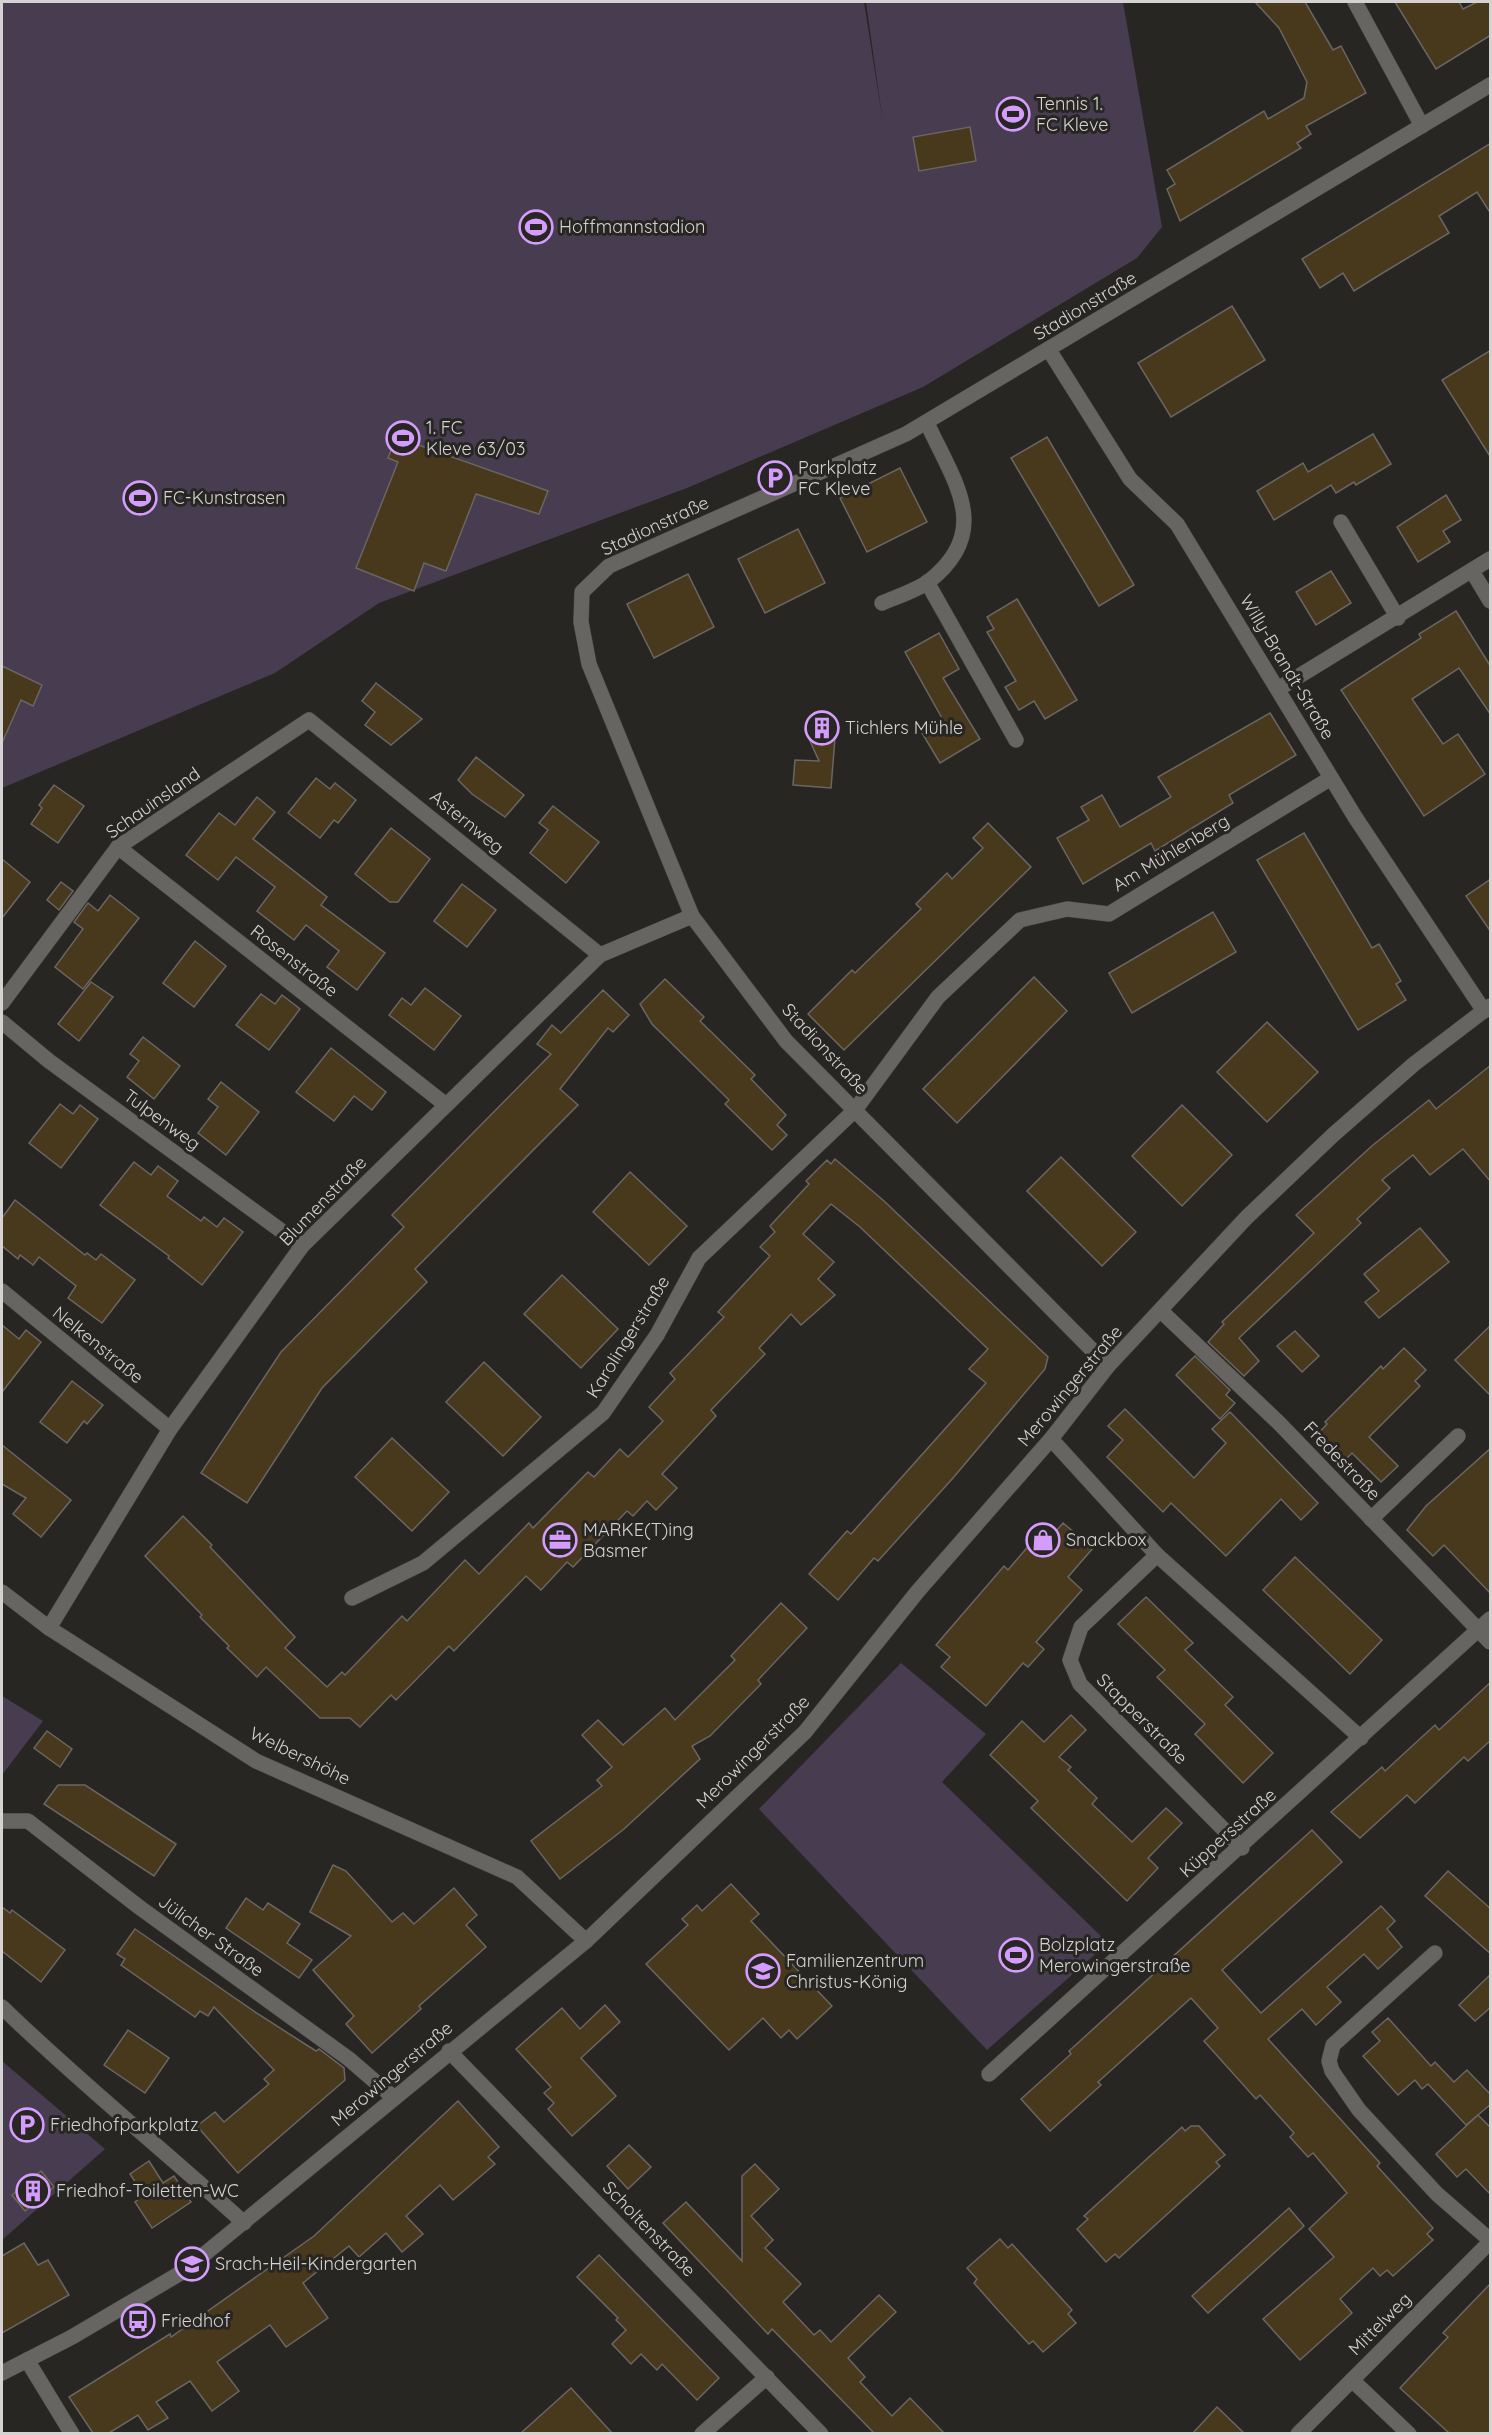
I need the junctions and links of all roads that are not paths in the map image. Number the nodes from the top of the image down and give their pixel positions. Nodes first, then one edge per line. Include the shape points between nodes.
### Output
1 (1355, 2) edge
2 (1491, 85) edge
3 (1422, 126) junction
4 (1049, 350) junction
5 (927, 423) junction
6 (1341, 522) dead end
7 (1491, 560) edge
8 (1472, 571) junction
9 (927, 582) junction
10 (1491, 601) edge
11 (882, 603) dead end
12 (1398, 618) junction
13 (1278, 689) junction
14 (309, 720) joint
15 (1016, 740) dead end
16 (1331, 778) junction
17 (118, 847) junction
18 (692, 916) junction
19 (600, 955) junction
20 (2, 1003) edge
21 (1487, 1008) edge
22 (2, 1022) edge
23 (446, 1105) junction
24 (855, 1110) junction
25 (302, 1246) junction
26 (2, 1291) edge
27 (1161, 1311) junction
28 (1108, 1366) junction
29 (170, 1429) junction
30 (1458, 1436) dead end
31 (1051, 1439) junction
32 (1371, 1519) junction
33 (1157, 1555) junction
34 (2, 1592) edge
35 (352, 1598) dead end
36 (1491, 1619) edge
37 (49, 1628) junction
38 (1478, 1630) junction
39 (1491, 1642) edge
40 (1361, 1738) junction
41 (2, 1821) edge
42 (1242, 1848) junction
43 (586, 1941) junction
44 (1435, 1953) dead end
45 (2, 2007) edge
46 (449, 2051) junction
47 (989, 2074) dead end
48 (393, 2097) junction
49 (244, 2223) junction
50 (1491, 2241) edge
51 (27, 2360) junction
52 (2, 2373) edge
53 (767, 2377) junction
54 (1352, 2380) junction
55 (72, 2433) edge
56 (702, 2433) edge
57 (821, 2433) edge
58 (1298, 2433) edge
59 (1409, 2433) edge

1 - 3 street
2 - 3 street, Stadionstraße
3 - 4 street, Stadionstraße
4 - 5 street, Stadionstraße
4 - 13 street, Willy-Brandt-Straße via 1130,479 1177,524
5 - 9 street via 963,501 965,532 954,555
5 - 18 street, Stadionstraße via 609,566 582,592 580,622 589,664
6 - 12 street
7 - 8 street
8 - 10 street
8 - 12 street
9 - 11 street
9 - 15 street
12 - 13 street
13 - 16 street, Willy-Brandt-Straße
14 - 17 street, Schauinsland
14 - 19 street, Asternweg
16 - 21 street, Willy-Brandt-Straße
16 - 24 street, Am Mühlenberg via 1109,914 1067,909 1020,920 938,998
17 - 20 street, Schauinsland
17 - 23 street, Rosenstraße
18 - 19 street, Blumenstraße
18 - 24 street, Stadionstraße via 786,1041
19 - 23 street, Blumenstraße
21 - 27 street, Merowingerstraße via 1414,1064 1333,1135 1246,1218
22 - 25 street, Tulpenweg
23 - 25 street, Blumenstraße
24 - 28 street, Stadionstraße
24 - 35 street, Karolingerstraße via 699,1258 657,1335 603,1413 423,1563
25 - 29 street, Blumenstraße
26 - 29 street, Nelkenstraße
27 - 28 street, Merowingerstraße
27 - 32 street, Fredestraße via 1279,1422
28 - 31 street, Merowingerstraße
29 - 37 street, Blumenstraße
30 - 32 street
31 - 33 street
31 - 43 street, Merowingerstraße via 918,1591 805,1732
32 - 38 street, Fredestraße
33 - 40 street
33 - 42 street, Stapperstraße via 1081,1627 1070,1660 1080,1684
34 - 37 street, Welbershöhe
36 - 38 street, Küppersstraße
37 - 43 street, Welbershöhe via 256,1761 517,1877
38 - 39 street, Fredestraße
38 - 40 street, Küppersstraße
40 - 42 street, Küppersstraße
41 - 48 street, Jülicher Straße via 28,1821 139,1907 349,2058
42 - 47 street, Küppersstraße
43 - 46 street, Merowingerstraße
44 - 50 street via 1332,2045 1329,2061 1339,2084 1359,2110 1437,2194
45 - 49 street
46 - 48 street, Merowingerstraße
46 - 53 street, Scholtenstraße
48 - 49 street, Merowingerstraße
49 - 51 street, Merowingerstraße via 184,2271
50 - 54 street, Mittelweg
51 - 52 street, Merowingerstraße
51 - 55 street
53 - 56 street
53 - 57 street, Scholtenstraße
54 - 58 street, Mittelweg
54 - 59 street

